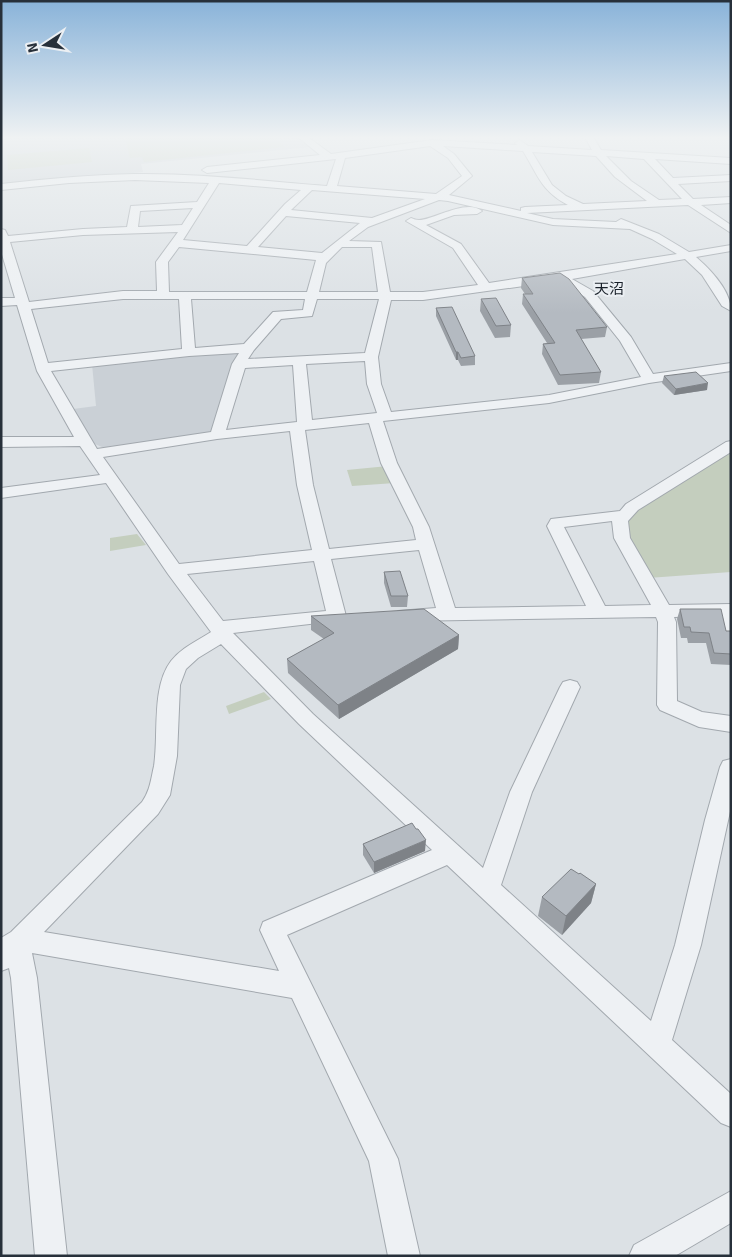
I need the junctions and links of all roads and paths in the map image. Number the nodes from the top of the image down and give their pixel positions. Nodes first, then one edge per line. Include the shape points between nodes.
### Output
1 (206, 196) edge
2 (301, 196) edge
3 (422, 196) edge
4 (560, 196) edge
5 (646, 196) edge
6 (684, 196) edge
7 (440, 197) junction
8 (731, 200) edge
9 (690, 202) junction
10 (658, 204) junction
11 (200, 205) junction
12 (580, 207) junction
13 (496, 210) junction
14 (284, 213) junction
15 (397, 214) junction
16 (374, 222) junction
17 (418, 224) junction
18 (633, 226) junction
19 (186, 228) junction
20 (132, 229) junction
21 (731, 230) edge
22 (2, 237) edge
23 (176, 243) junction
24 (341, 244) junction
25 (731, 248) edge
26 (251, 249) junction
27 (687, 256) junction
28 (325, 257) junction
29 (561, 277) junction
30 (485, 286) junction
31 (163, 294) junction
32 (185, 294) junction
33 (313, 296) junction
34 (384, 296) junction
35 (1, 302) edge
36 (23, 304) junction
37 (731, 307) edge
38 (248, 348) junction
39 (190, 352) junction
40 (371, 357) junction
41 (299, 361) junction
42 (239, 364) junction
43 (731, 367) edge
44 (43, 368) junction
45 (650, 379) junction
46 (380, 418) junction
47 (301, 426) junction
48 (217, 435) junction
49 (1, 442) edge
50 (731, 445) edge
51 (89, 447) junction
52 (110, 478) junction
53 (1, 493) edge
54 (624, 515) junction
55 (425, 544) junction
56 (321, 553) junction
57 (174, 570) junction
58 (728, 610) edge
59 (598, 611) junction
60 (663, 611) junction
61 (446, 614) junction
62 (391, 615) edge
63 (731, 629) edge
64 (220, 631) junction
65 (570, 687) dead end
66 (731, 724) edge
67 (731, 767) edge
68 (450, 853) junction
69 (488, 889) junction
70 (7, 950) edge
71 (298, 987) junction
72 (657, 1044) junction
73 (731, 1113) edge
74 (731, 1206) edge
75 (50, 1256) edge
76 (404, 1256) edge
77 (645, 1256) edge

1 - 11 street
2 - 14 street
3 - 7 street
4 - 12 street
5 - 10 street
6 - 9 street
7 - 13 street
7 - 15 street
8 - 9 street
9 - 10 street
9 - 21 street
10 - 12 street
11 - 19 street
11 - 20 street via 136,208
12 - 13 street
12 - 18 street
13 - 17 street via 453,212
13 - 18 street via 573,225
14 - 16 street
14 - 26 street
15 - 16 street
15 - 17 street
16 - 24 street via 362,226
17 - 30 street via 457,246
18 - 27 street
19 - 20 street
19 - 23 street
20 - 22 street
22 - 36 street
23 - 26 street
23 - 31 street via 162,262
24 - 28 street
24 - 34 street via 377,244
25 - 27 street
26 - 28 street
27 - 29 street
27 - 37 street via 707,273 722,300
28 - 33 street via 320,262
29 - 30 street
29 - 45 street via 589,294 626,340
30 - 34 street via 423,296
31 - 32 street
31 - 36 street
32 - 33 street
32 - 39 street
33 - 34 street
33 - 38 street via 308,312 277,315
34 - 40 street
35 - 36 street
36 - 44 street
38 - 39 street
38 - 42 street
39 - 44 street
40 - 41 street
40 - 46 street
41 - 42 street
41 - 47 street
42 - 48 street
43 - 45 street
44 - 51 street
45 - 46 street via 549,399
46 - 47 street
46 - 55 street via 389,463 421,527
47 - 48 street
47 - 56 street via 305,485
48 - 51 street
49 - 51 street
50 - 54 street
51 - 52 street
52 - 53 street
52 - 57 street
54 - 59 street via 557,522 555,526
54 - 60 street via 620,520 622,538
55 - 56 street
55 - 61 street
56 - 57 street
56 - 64 street via 345,616
57 - 64 street
58 - 60 street
58 - 63 street
59 - 60 street
59 - 61 street
60 - 66 street via 667,622 667,705 699,719
61 - 62 street
64 - 68 street via 306,719
64 - 70 street via 178,666 170,685 166,756 159,795
65 - 69 street via 521,792
67 - 72 street via 688,945
68 - 69 street
68 - 71 street via 272,930
69 - 72 street
70 - 71 street via 38,942
70 - 75 street via 24,978
71 - 76 street via 384,1159
72 - 73 street
74 - 77 street

